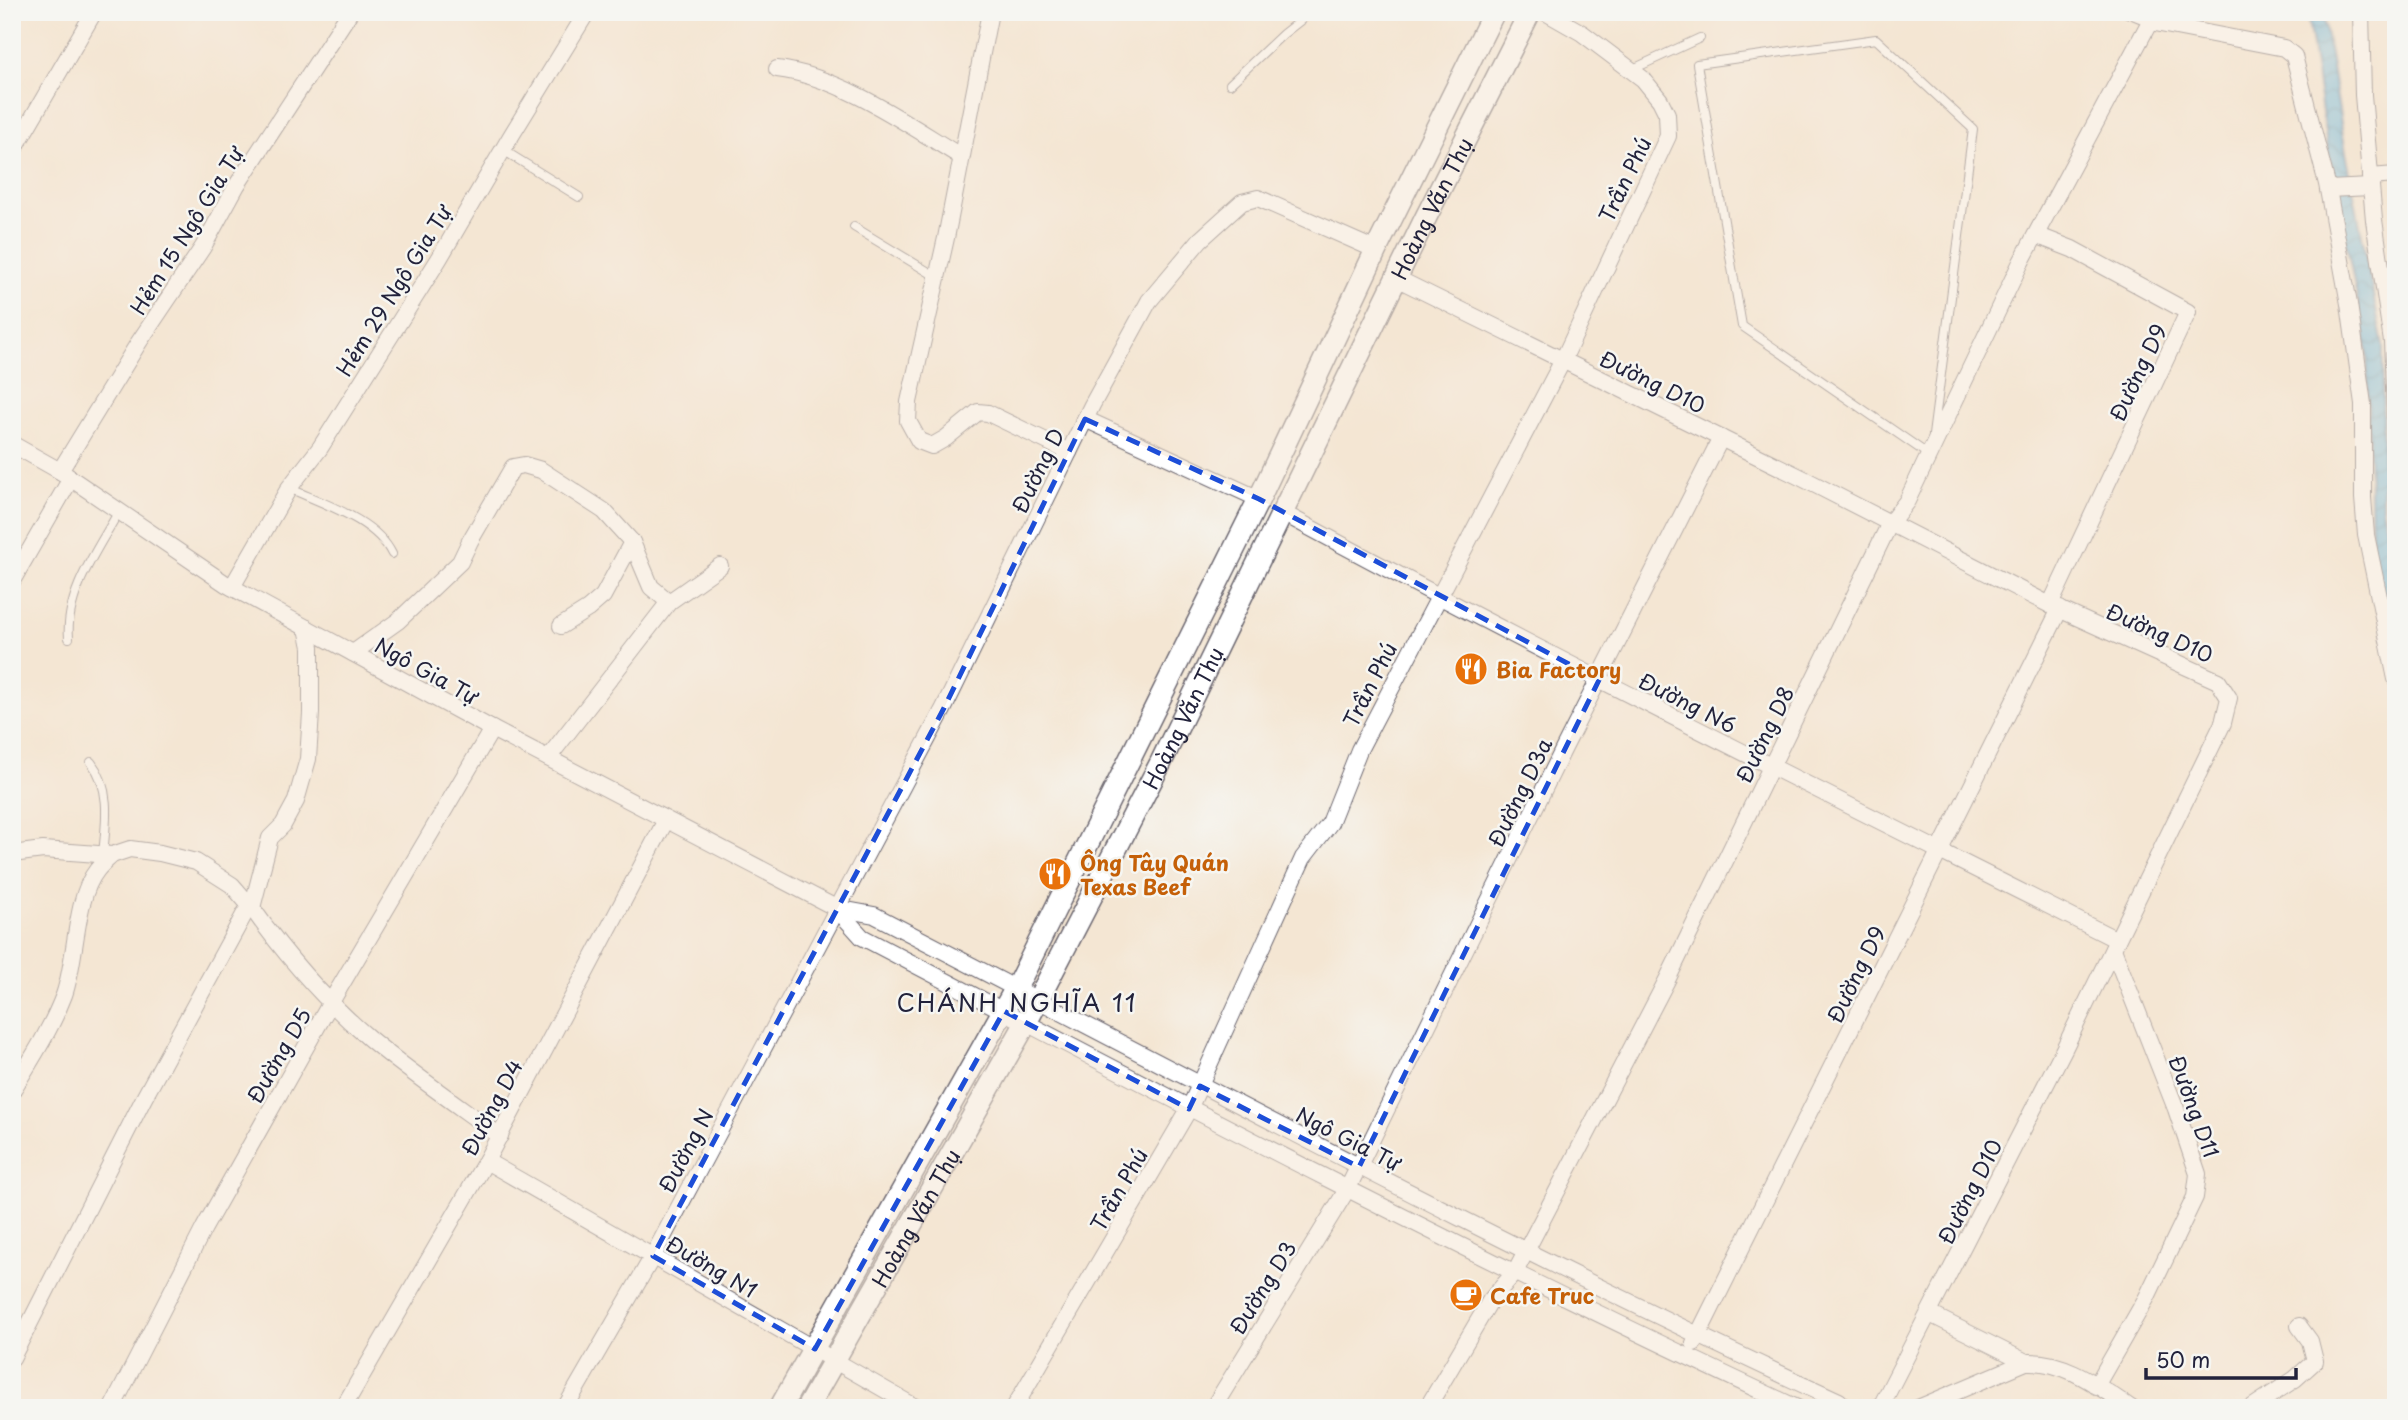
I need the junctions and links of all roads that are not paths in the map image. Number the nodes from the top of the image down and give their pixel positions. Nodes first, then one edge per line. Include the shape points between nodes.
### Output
1 (93, 12) edge
2 (349, 12) edge
3 (587, 12) edge
4 (990, 12) edge
5 (1311, 12) edge
6 (1494, 12) edge
7 (1530, 12) edge
8 (1545, 12) edge
9 (2125, 12) edge
10 (2361, 12) edge
11 (2152, 17) edge
12 (1700, 38) dead end
13 (777, 69) dead end
14 (1633, 69) junction
15 (1230, 84) dead end
16 (503, 150) junction
17 (12, 153) edge
18 (960, 156) junction
19 (2396, 175) edge
20 (2371, 182) junction
21 (2328, 190) junction
22 (579, 197) dead end
23 (1400, 204) junction
24 (1426, 217) junction
25 (854, 227) dead end
26 (2036, 234) junction
27 (1376, 250) junction
28 (937, 277) junction
29 (1396, 278) junction
30 (1329, 355) junction
31 (1563, 360) junction
32 (1353, 365) junction
33 (1085, 419) junction
34 (2396, 434) edge
35 (1721, 438) junction
36 (12, 444) edge
37 (1069, 452) junction
38 (1930, 453) junction
39 (65, 475) junction
40 (289, 488) junction
41 (1259, 499) junction
42 (119, 511) junction
43 (1281, 512) junction
44 (1890, 523) junction
45 (632, 542) junction
46 (392, 554) dead end
47 (720, 566) dead end
48 (12, 581) edge
49 (232, 587) junction
50 (2388, 594) edge
51 (1438, 597) junction
52 (669, 602) junction
53 (2055, 607) junction
54 (561, 626) dead end
55 (307, 628) junction
56 (69, 638) dead end
57 (1189, 640) junction
58 (1215, 650) junction
59 (353, 653) junction
60 (2396, 679) edge
61 (1599, 680) junction
62 (492, 729) junction
63 (1135, 750) junction
64 (548, 758) junction
65 (1161, 761) junction
66 (91, 762) dead end
67 (1770, 768) junction
68 (666, 820) junction
69 (1940, 851) junction
70 (12, 854) edge
71 (108, 854) junction
72 (1080, 860) junction
73 (1103, 872) junction
74 (252, 908) junction
75 (836, 908) junction
76 (2115, 944) junction
77 (1016, 988) junction
78 (1036, 1000) junction
79 (331, 1002) junction
80 (1004, 1011) junction
81 (1026, 1023) junction
82 (1200, 1086) junction
83 (12, 1091) edge
84 (1189, 1109) junction
85 (500, 1136) junction
86 (932, 1139) junction
87 (955, 1151) junction
88 (486, 1161) junction
89 (1359, 1167) junction
90 (1348, 1188) junction
91 (881, 1230) junction
92 (903, 1241) junction
93 (1525, 1251) junction
94 (653, 1256) junction
95 (1515, 1272) junction
96 (1930, 1314) junction
97 (2299, 1326) dead end
98 (1698, 1337) junction
99 (815, 1349) junction
100 (1687, 1357) junction
101 (12, 1358) edge
102 (836, 1361) junction
103 (2026, 1362) junction
104 (2096, 1386) junction
105 (112, 1408) edge
106 (344, 1408) edge
107 (565, 1408) edge
108 (780, 1408) edge
109 (807, 1408) edge
110 (917, 1408) edge
111 (1014, 1408) edge
112 (1213, 1408) edge
113 (1427, 1408) edge
114 (1797, 1408) edge
115 (1843, 1408) edge
116 (1880, 1408) edge
117 (1918, 1408) edge
118 (2131, 1408) edge
119 (2251, 1408) edge

1 - 17 street
2 - 39 street, Hẻm 15 Ngô Gia Tự via 139,342
3 - 16 street, Hẻm 29 Ngô Gia Tự
4 - 18 street
5 - 15 lane
6 - 23 street, Hoàng Văn Thụ
7 - 24 street, Hoàng Văn Thụ
8 - 14 street, Trần Phú
9 - 11 lane
10 - 20 street
11 - 21 street via 2284,48 2294,56
11 - 26 street, Đường D8
12 - 14 lane
13 - 18 street via 848,90
14 - 31 street, Trần Phú via 1663,107 1668,136
16 - 22 lane
16 - 40 street, Hẻm 29 Ngô Gia Tự via 320,448
18 - 28 street
19 - 20 street
20 - 21 street
20 - 34 street via 2392,342
21 - 50 street via 2363,404 2366,536
23 - 24 street
23 - 27 street, Hoàng Văn Thụ
24 - 29 street, Hoàng Văn Thụ
25 - 28 lane
26 - 38 street, Đường D8
26 - 53 street, Đường D9 via 2188,312
27 - 30 street, Hoàng Văn Thụ
27 - 33 street, Đường D via 1258,198 1242,202 1200,240 1149,301
28 - 37 street via 909,402 908,421 919,441 932,446 978,412
29 - 31 street, Đường D10
29 - 32 street, Hoàng Văn Thụ
30 - 32 street
30 - 41 street, Hoàng Văn Thụ
31 - 35 street, Đường D10
31 - 51 street, Trần Phú
32 - 43 street, Hoàng Văn Thụ
33 - 37 street, Đường D
33 - 41 street
35 - 44 street, Đường D10
35 - 61 street, Đường D3a
36 - 39 street, Ngô Gia Tự
37 - 75 street, Đường D via 944,708
38 - 38 lane via 1973,129 1877,39 1697,64 1742,326
38 - 44 street, Đường D8 via 1907,501
39 - 42 street, Ngô Gia Tự
39 - 48 street, Hẻm 15 Ngô Gia Tự
40 - 46 lane via 358,521 386,542
40 - 49 street, Hẻm 29 Ngô Gia Tự
41 - 43 street
41 - 57 street, Hoàng Văn Thụ
42 - 49 street, Ngô Gia Tự
42 - 56 lane via 78,587 68,621
43 - 51 street, Đường N6
43 - 58 street, Hoàng Văn Thụ
44 - 53 street, Đường D10
44 - 67 street, Đường D8
45 - 52 street via 651,587
45 - 54 street via 603,596
45 - 59 street via 604,511 541,470 513,467 460,562 398,621
47 - 52 street
49 - 55 street, Ngô Gia Tự
50 - 60 street
51 - 61 street, Đường N6
51 - 82 street, Trần Phú via 1359,750 1330,823 1303,858
52 - 64 street
53 - 69 street, Đường D9
53 - 76 street, Đường D10 via 2218,681 2229,698 2223,723
55 - 59 street, Ngô Gia Tự
55 - 74 street via 311,646 308,758 296,801 270,838
57 - 58 street
57 - 63 street, Hoàng Văn Thụ
58 - 65 street, Hoàng Văn Thụ
59 - 62 street, Ngô Gia Tự
61 - 67 street, Đường N6
61 - 89 street, Đường D3a
62 - 64 street, Ngô Gia Tự
62 - 79 street, Đường D5
63 - 65 street
63 - 72 street, Hoàng Văn Thụ
64 - 68 street, Ngô Gia Tự
65 - 73 street, Hoàng Văn Thụ
66 - 71 lane via 100,773 105,793
67 - 69 street, Đường N6
67 - 93 street, Đường D8 via 1668,978
68 - 75 street, Ngô Gia Tự
68 - 85 street, Đường D4
69 - 76 street, Đường N6
69 - 98 street, Đường D9
70 - 71 street via 43,850
71 - 74 street via 130,849 197,862 232,884
71 - 83 street via 83,902 64,995
72 - 73 street
72 - 77 street, Hoàng Văn Thụ
73 - 78 street, Hoàng Văn Thụ
74 - 79 street
74 - 101 street via 245,913 144,1098
75 - 77 street, Ngô Gia Tự via 874,915
75 - 80 street, Ngô Gia Tự via 862,937
75 - 94 street, Đường N
76 - 96 street, Đường D10
76 - 104 street, Đường D11 via 2197,1174 2195,1197 2147,1297
77 - 78 street, Ngô Gia Tự
77 - 80 street, Hoàng Văn Thụ
78 - 81 street, Hoàng Văn Thụ
78 - 82 street, Ngô Gia Tự
79 - 85 street via 403,1066
79 - 105 street, Đường D5 via 204,1228
80 - 81 street, Ngô Gia Tự
80 - 86 street, Hoàng Văn Thụ
81 - 84 street, Ngô Gia Tự
81 - 87 street, Hoàng Văn Thụ
82 - 84 street, Trần Phú
82 - 89 street, Ngô Gia Tự
84 - 90 street, Ngô Gia Tự
84 - 111 street, Trần Phú
85 - 88 street, Đường D4
86 - 87 street
86 - 91 street, Hoàng Văn Thụ
87 - 92 street, Hoàng Văn Thụ
88 - 94 street, Đường N1
88 - 106 street, Đường D4
89 - 90 street, Đường D3a
89 - 93 street, Ngô Gia Tự
90 - 95 street, Ngô Gia Tự
90 - 112 street, Đường D3
91 - 92 street
91 - 99 street, Hoàng Văn Thụ
92 - 102 street, Hoàng Văn Thụ
93 - 95 street, Đường D8
93 - 98 street, Ngô Gia Tự
94 - 99 street, Đường N1
94 - 107 street, Đường N
95 - 100 street, Ngô Gia Tự
95 - 113 street via 1490,1301
96 - 103 street
96 - 116 street, Đường D10
97 - 119 street via 2310,1341 2315,1361
98 - 100 street, Đường D9
98 - 115 street, Ngô Gia Tự via 1839,1401
99 - 102 street, Đường N1
99 - 108 street, Hoàng Văn Thụ
100 - 114 street, Ngô Gia Tự
102 - 109 street, Hoàng Văn Thụ
102 - 110 street, Đường N1
103 - 104 street via 2046,1361
103 - 117 street
104 - 118 street

